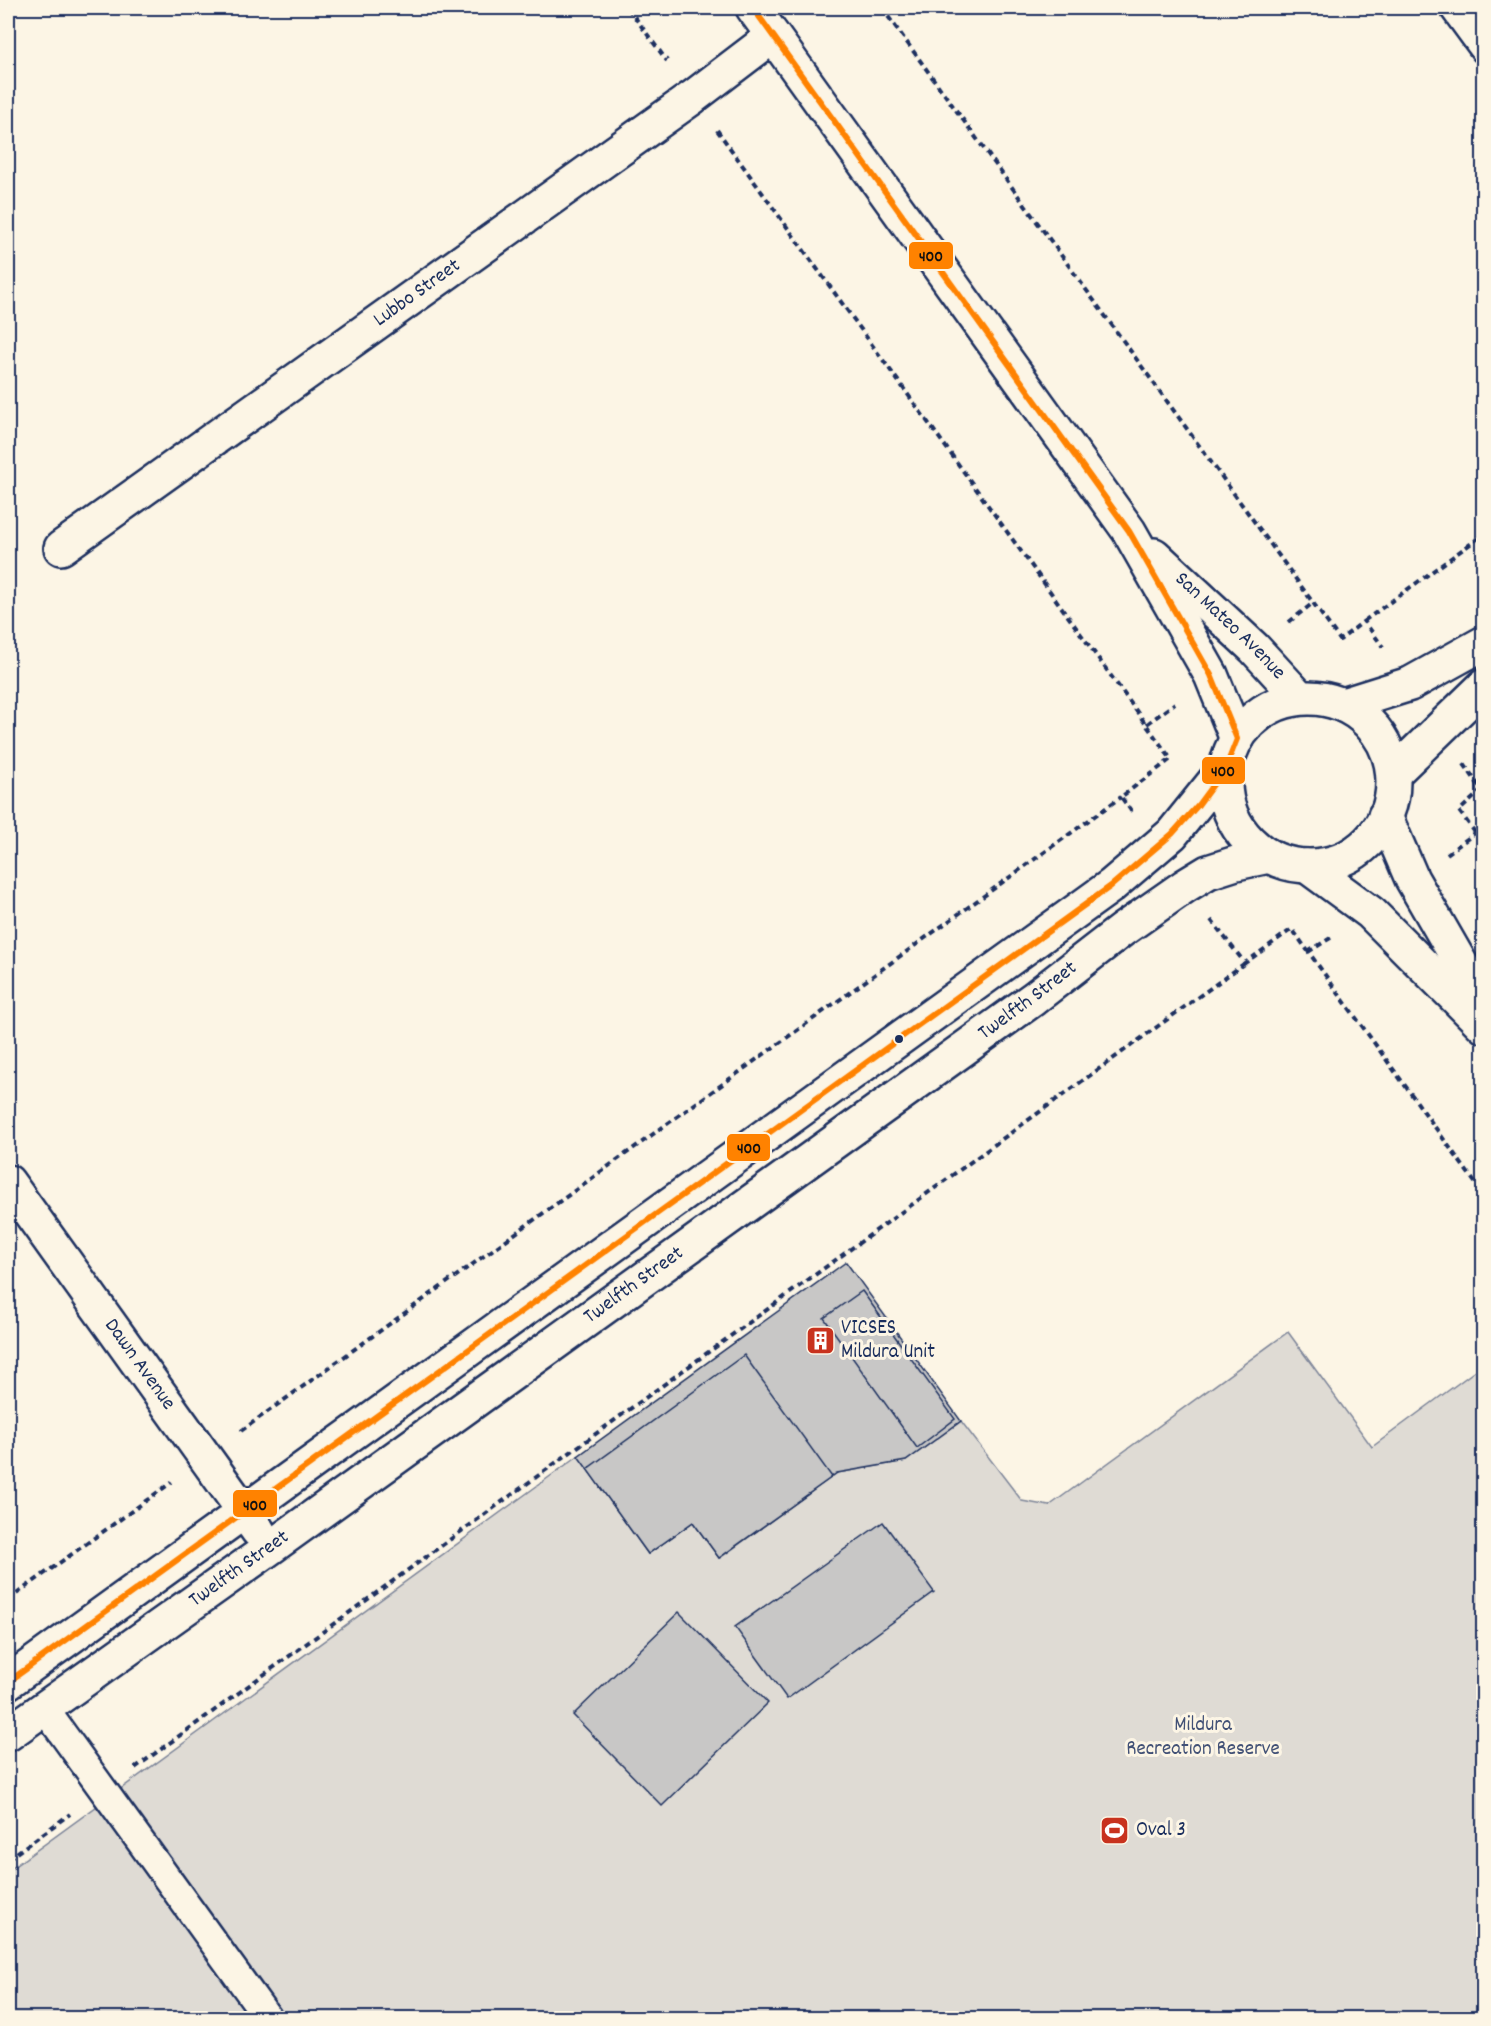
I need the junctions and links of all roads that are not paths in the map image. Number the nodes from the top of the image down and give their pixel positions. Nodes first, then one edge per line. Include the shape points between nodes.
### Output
1 (753, 8) edge
2 (1454, 8) edge
3 (774, 36) junction
4 (1484, 49) edge
5 (1129, 531) junction
6 (61, 548) dead end
7 (1484, 643) edge
8 (1484, 686) edge
9 (1300, 698) junction
10 (1343, 705) junction
11 (1232, 753) junction
12 (1393, 774) junction
13 (1385, 816) junction
14 (1269, 856) junction
15 (1307, 866) junction
16 (1484, 1004) edge
17 (1484, 1026) edge
18 (8, 1182) edge
19 (245, 1513) junction
20 (270, 1548) junction
21 (8, 1682) edge
22 (44, 1708) junction
23 (8, 1734) edge
24 (268, 2019) edge

1 - 3 street, San Mateo Avenue
2 - 4 lane
3 - 5 street, San Mateo Avenue
3 - 6 street, Lubbo Street
5 - 9 street, San Mateo Avenue via 1254,648
5 - 11 street, San Mateo Avenue via 1211,675
7 - 10 street via 1410,684
8 - 12 street
9 - 10 street via 1322,698
9 - 11 street via 1275,704 1253,718
10 - 12 street via 1362,716 1377,733 1388,752
11 - 14 street via 1226,794 1233,818 1248,840
11 - 19 street, Twelfth Street via 1198,805 1157,848 1102,893
12 - 13 street via 1392,796
13 - 15 street via 1373,837 1354,853
13 - 16 street via 1412,879
14 - 15 street
14 - 20 street, Twelfth Street via 1208,872 1185,886
15 - 17 street via 1371,913
18 - 19 street, Dawn Avenue
19 - 20 street, Dawn Avenue
19 - 21 street, Twelfth Street
20 - 22 street, Twelfth Street
22 - 23 street, Twelfth Street
22 - 24 lane

